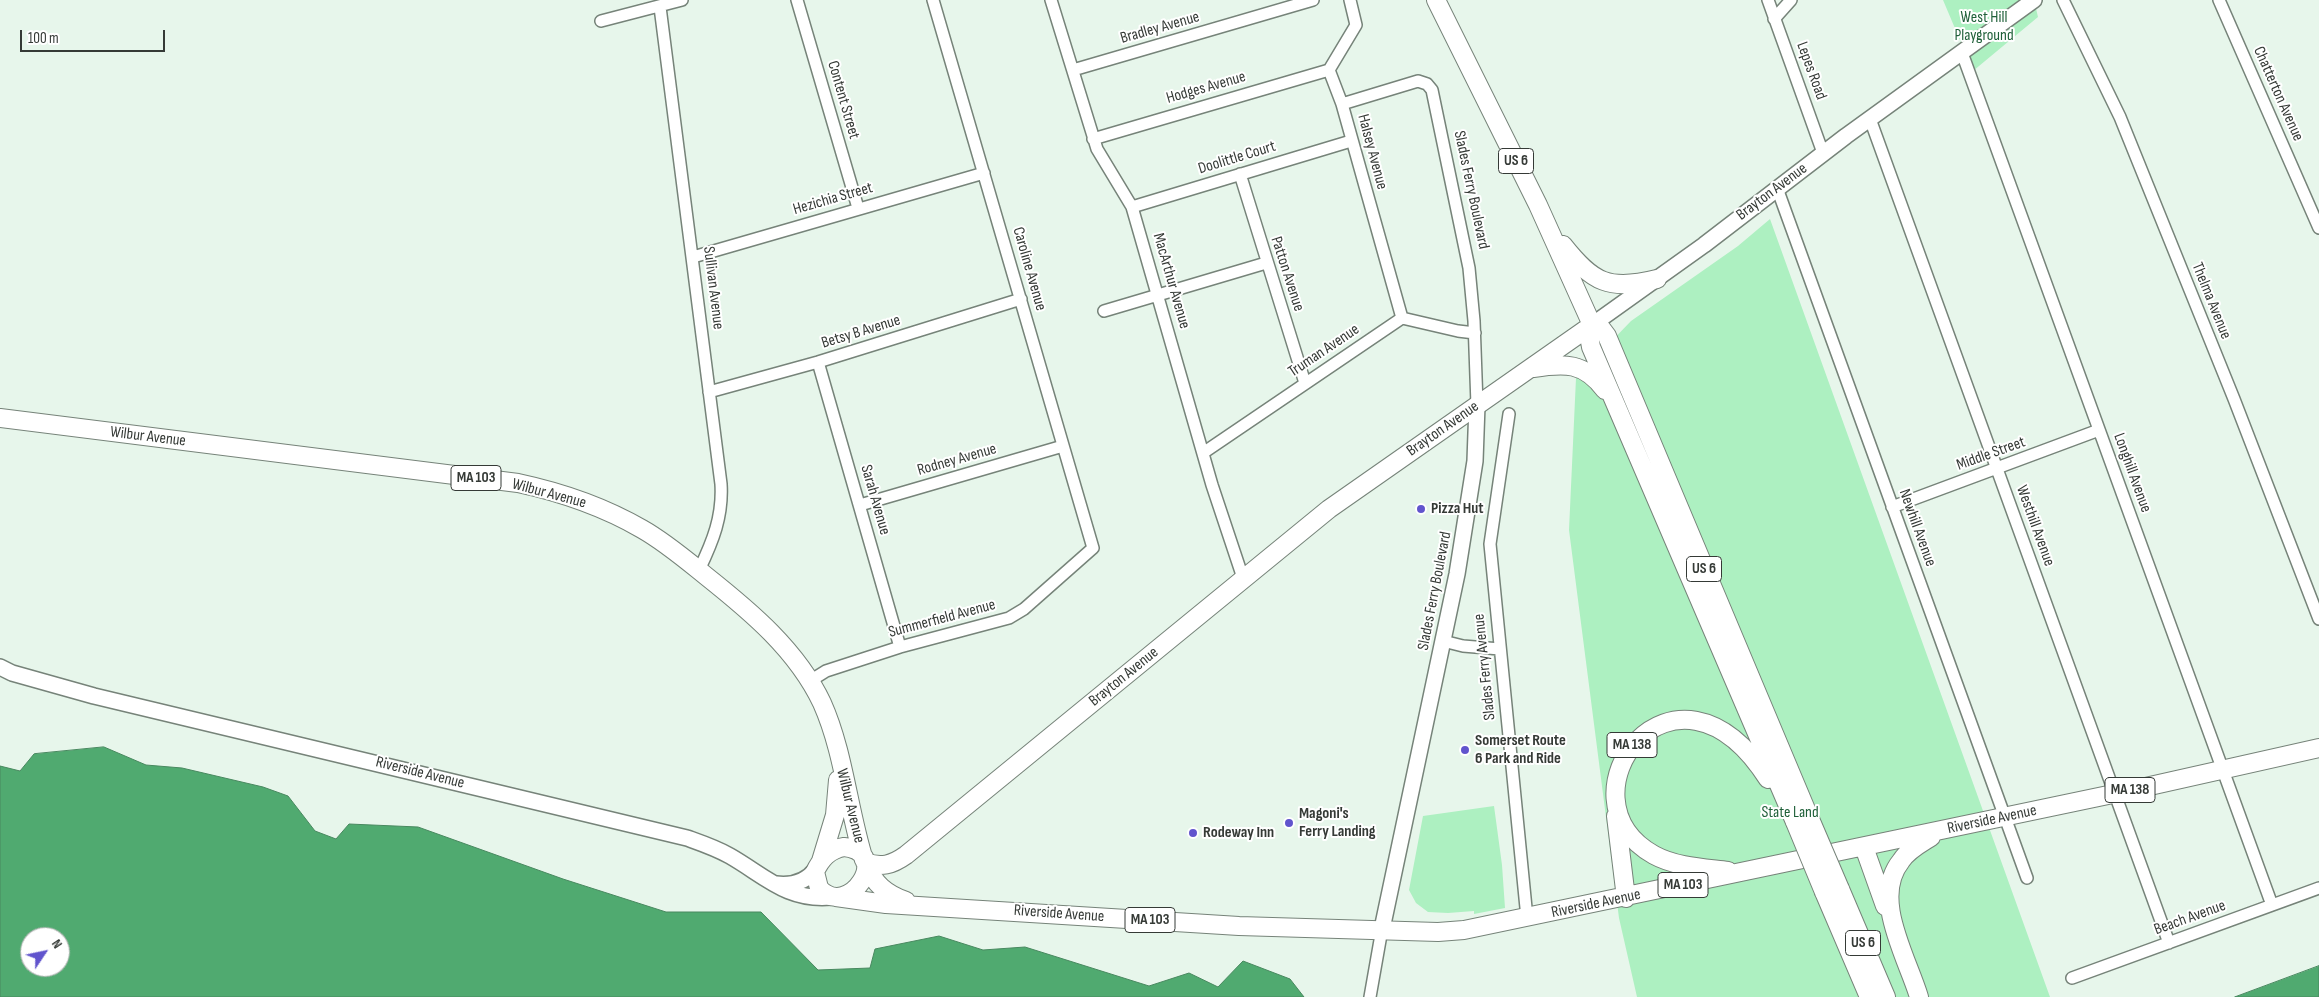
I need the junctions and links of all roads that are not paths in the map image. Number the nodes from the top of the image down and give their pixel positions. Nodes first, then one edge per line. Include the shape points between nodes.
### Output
1 (682, 0) edge
2 (796, 0) edge
3 (933, 0) edge
4 (1051, 0) edge
5 (1314, 0) edge
6 (1350, 0) edge
7 (1436, 0) edge
8 (1768, 0) edge
9 (1791, 0) edge
10 (2034, 0) edge
11 (2062, 0) edge
12 (2220, 0) edge
13 (660, 7) junction
14 (1774, 19) junction
15 (601, 21) dead end
16 (1962, 53) junction
17 (1073, 70) junction
18 (1329, 70) junction
19 (1342, 104) junction
20 (1870, 119) junction
21 (1093, 139) junction
22 (1351, 141) junction
23 (1823, 153) junction
24 (984, 173) junction
25 (1240, 174) junction
26 (1777, 188) junction
27 (1132, 207) junction
28 (858, 208) junction
29 (1549, 228) junction
30 (2319, 228) edge
31 (693, 258) junction
32 (1266, 263) junction
33 (1657, 279) junction
34 (1158, 295) junction
35 (1021, 299) junction
36 (1104, 311) dead end
37 (1402, 318) junction
38 (1592, 324) junction
39 (1475, 333) junction
40 (818, 362) junction
41 (1530, 368) junction
42 (1305, 383) junction
43 (709, 392) junction
44 (1477, 405) junction
45 (1618, 409) junction
46 (1509, 414) dead end
47 (0, 418) edge
48 (2100, 430) junction
49 (1063, 446) junction
50 (1203, 453) junction
51 (1997, 469) junction
52 (860, 505) junction
53 (1892, 507) junction
54 (1093, 548) joint
55 (699, 570) junction
56 (1243, 578) junction
57 (2319, 619) edge
58 (1443, 641) junction
59 (900, 647) junction
60 (1500, 649) junction
61 (0, 667) edge
62 (810, 681) junction
63 (2319, 748) edge
64 (837, 752) junction
65 (2222, 769) junction
66 (2115, 793) junction
67 (1616, 798) junction
68 (2004, 817) junction
69 (1802, 820) junction
70 (1940, 831) junction
71 (1864, 847) junction
72 (865, 862) junction
73 (819, 865) junction
74 (1741, 873) junction
75 (2027, 878) dead end
76 (774, 884) junction
77 (2319, 888) edge
78 (1832, 890) junction
79 (834, 897) junction
80 (1626, 898) junction
81 (919, 904) junction
82 (2272, 905) junction
83 (1526, 918) junction
84 (1382, 929) junction
85 (1900, 941) junction
86 (2169, 943) junction
87 (2072, 978) dead end
88 (1370, 997) edge
89 (1869, 997) edge
90 (1886, 997) edge
91 (1919, 997) edge

1 - 13 street
2 - 28 street, Content Street
3 - 24 street, Caroline Avenue
4 - 17 street, MacArthur Avenue
5 - 17 street, Bradley Avenue
6 - 18 street via 1356,25
7 - 29 main road, US 6
8 - 14 street, Lepes Road
9 - 14 street
10 - 16 main road, Brayton Avenue
11 - 57 street, Thelma Avenue via 2120,116
12 - 30 street, Chatterton Avenue
13 - 15 street
13 - 31 street, Sullivan Avenue
14 - 23 street, Lepes Road
16 - 20 main road, Brayton Avenue
16 - 48 street, Longhill Avenue
17 - 21 street, MacArthur Avenue
18 - 19 street, Halsey Avenue
18 - 21 street, Hodges Avenue
19 - 22 street, Halsey Avenue
19 - 39 street, Slades Ferry Boulevard via 1416,81 1425,83 1433,92 1465,244
20 - 23 main road, Brayton Avenue
20 - 51 street, Westhill Avenue
21 - 27 street, MacArthur Avenue
22 - 25 street, Doolittle Court
22 - 37 street, Halsey Avenue
23 - 26 main road, Brayton Avenue
24 - 28 street, Hezichia Street
24 - 35 street, Caroline Avenue
25 - 27 street, Doolittle Court
25 - 32 street, Patton Avenue
26 - 33 main road, Brayton Avenue
26 - 53 street, Newhill Avenue
27 - 34 street, MacArthur Avenue
28 - 31 street, Hezichia Street
29 - 33 main road via 1575,260 1600,279 1620,285
29 - 38 main road, US 6
31 - 43 street, Sullivan Avenue
32 - 34 street
32 - 42 street, Patton Avenue
33 - 38 main road, Brayton Avenue
34 - 36 street
34 - 50 street, MacArthur Avenue
35 - 40 street, Betsy B Avenue
35 - 49 street, Caroline Avenue
37 - 39 street
37 - 42 street, Truman Avenue
38 - 41 main road, Brayton Avenue
38 - 45 main road, US 6 via 1591,347
38 - 69 main road, US 6 via 1601,328 1609,340
39 - 44 street, Slades Ferry Boulevard
40 - 43 street, Betsy B Avenue
40 - 52 street, Sarah Avenue
41 - 44 main road, Brayton Avenue
41 - 45 main road via 1564,364 1581,369 1601,384
42 - 50 street, Truman Avenue
43 - 55 street, Sullivan Avenue via 722,500 715,537
44 - 56 main road, Brayton Avenue via 1329,509
44 - 58 main road, Slades Ferry Boulevard via 1475,461
45 - 69 main road, US 6
46 - 60 street, Slades Ferry Avenue via 1490,544
47 - 55 main road, Wilbur Avenue / MA 103 via 530,486 619,517 660,540
48 - 51 street, Middle Street
48 - 65 street, Longhill Avenue
49 - 52 street, Rodney Avenue
49 - 54 street, Caroline Avenue
50 - 56 street, MacArthur Avenue
51 - 53 street, Middle Street
51 - 66 street, Westhill Avenue
52 - 59 street, Sarah Avenue
53 - 68 street, Newhill Avenue
54 - 59 street, Summerfield Avenue via 1024,609 1009,618
55 - 62 main road, Wilbur Avenue / MA 103 via 758,620
56 - 72 main road, Brayton Avenue via 906,855 885,865
58 - 60 street
58 - 84 main road, Slades Ferry Boulevard
59 - 62 street, Summerfield Avenue via 826,671
60 - 83 street, Slades Ferry Avenue
61 - 76 main road, Riverside Avenue via 94,696 687,838 723,852
62 - 64 main road, Wilbur Avenue / MA 103 via 825,711
63 - 65 main road, Riverside Avenue / MA 138
64 - 72 main road, Wilbur Avenue / MA 103
64 - 73 main road, Wilbur Avenue / MA 103 via 837,804
65 - 66 main road, Riverside Avenue / MA 138
65 - 82 street, Longhill Avenue
66 - 68 main road, Riverside Avenue / MA 138
66 - 86 street, Westhill Avenue
67 - 69 main road, MA 138 via 1616,779 1622,762 1639,739 1662,724 1699,721 1721,729 1745,748
67 - 74 main road, MA 138 via 1627,829 1652,854 1678,864
67 - 80 main road
68 - 70 main road, Riverside Avenue / MA 138
68 - 75 street, Newhill Avenue
69 - 78 main road, US 6, bridge
70 - 71 main road, Riverside Avenue / MA 138
70 - 85 main road, MA 138 via 1904,856 1893,874 1888,899
71 - 74 main road, Riverside Avenue / MA 138
71 - 85 main road
72 - 73 main road via 855,850 844,847 831,852
72 - 79 main road via 866,873 860,884 846,894
72 - 81 main road, Riverside Avenue / MA 103 via 880,887 898,898
73 - 76 main road via 802,882
73 - 79 main road via 816,880 819,888
74 - 80 main road, Riverside Avenue / MA 103
76 - 79 main road, Riverside Avenue via 802,896
77 - 82 street, Beach Avenue
78 - 89 main road, US 6
78 - 90 main road, US 6
79 - 81 main road, Riverside Avenue / MA 103 via 886,904
80 - 83 main road, Riverside Avenue / MA 103
81 - 84 main road, Riverside Avenue / MA 103 via 1239,926
82 - 86 street, Beach Avenue
83 - 84 main road, Riverside Avenue / MA 103 via 1438,932
84 - 88 street
85 - 91 main road, MA 138
86 - 87 street, Beach Avenue

